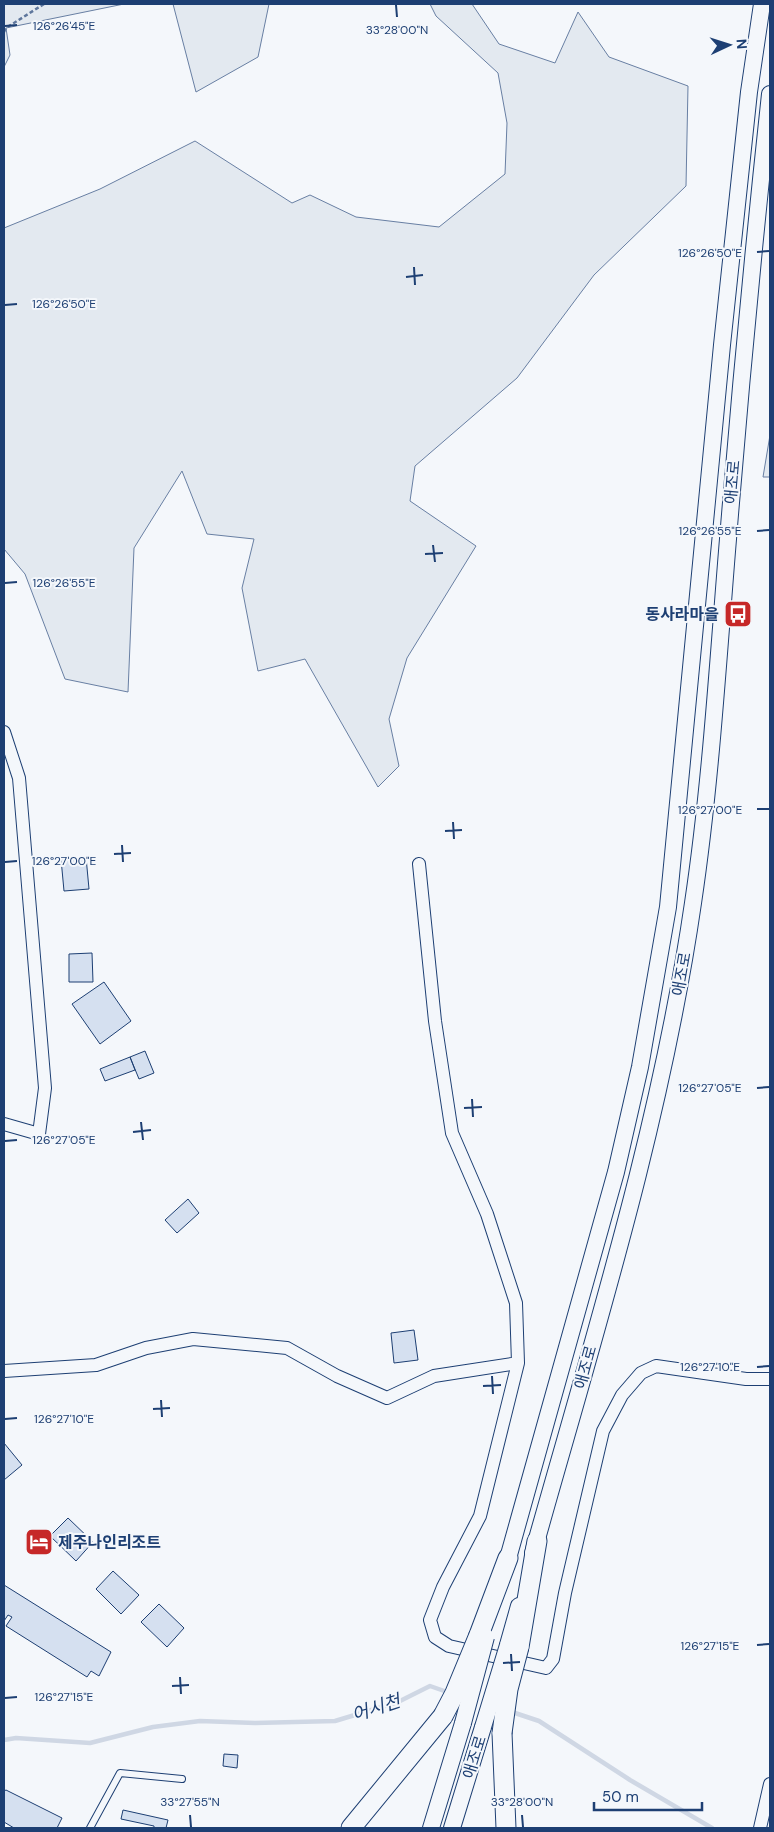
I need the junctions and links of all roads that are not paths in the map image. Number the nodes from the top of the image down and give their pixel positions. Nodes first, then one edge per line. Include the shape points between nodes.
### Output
1 (762, 4) edge
2 (770, 94) edge
3 (4, 732) edge
4 (420, 864) dead end
5 (4, 1124) edge
6 (518, 1363) junction
7 (4, 1371) edge
8 (770, 1379) edge
9 (537, 1540) joint
10 (508, 1558) joint
11 (482, 1636) junction
12 (514, 1646) junction
13 (182, 1779) dead end
14 (770, 1784) edge
15 (90, 1828) edge
16 (350, 1828) edge
17 (431, 1828) edge
18 (452, 1828) edge
19 (506, 1828) edge
20 (760, 1828) edge

1 - 10 street, 애조로 via 749,92 721,354 668,907 640,1067 616,1172
2 - 9 street, 애조로 via 743,348 704,819 693,906 662,1072 637,1178
3 - 5 street via 19,778 45,1088 39,1134
4 - 6 street via 435,1021 452,1133 488,1214 516,1303
6 - 7 street via 434,1376 387,1398 287,1348 193,1338 146,1348 96,1365
6 - 8 street via 480,1516 443,1587 430,1620 435,1637 448,1646 546,1668 553,1659 565,1592 603,1431 622,1395 641,1373 656,1366 746,1379
9 - 12 main road
10 - 11 main road
11 - 16 main road, bridge via 443,1716
11 - 17 street, 애조로, bridge via 462,1724
12 - 18 street, 애조로, bridge via 483,1727
12 - 19 main road, bridge via 502,1733
13 - 15 lane via 120,1773
14 - 20 street

